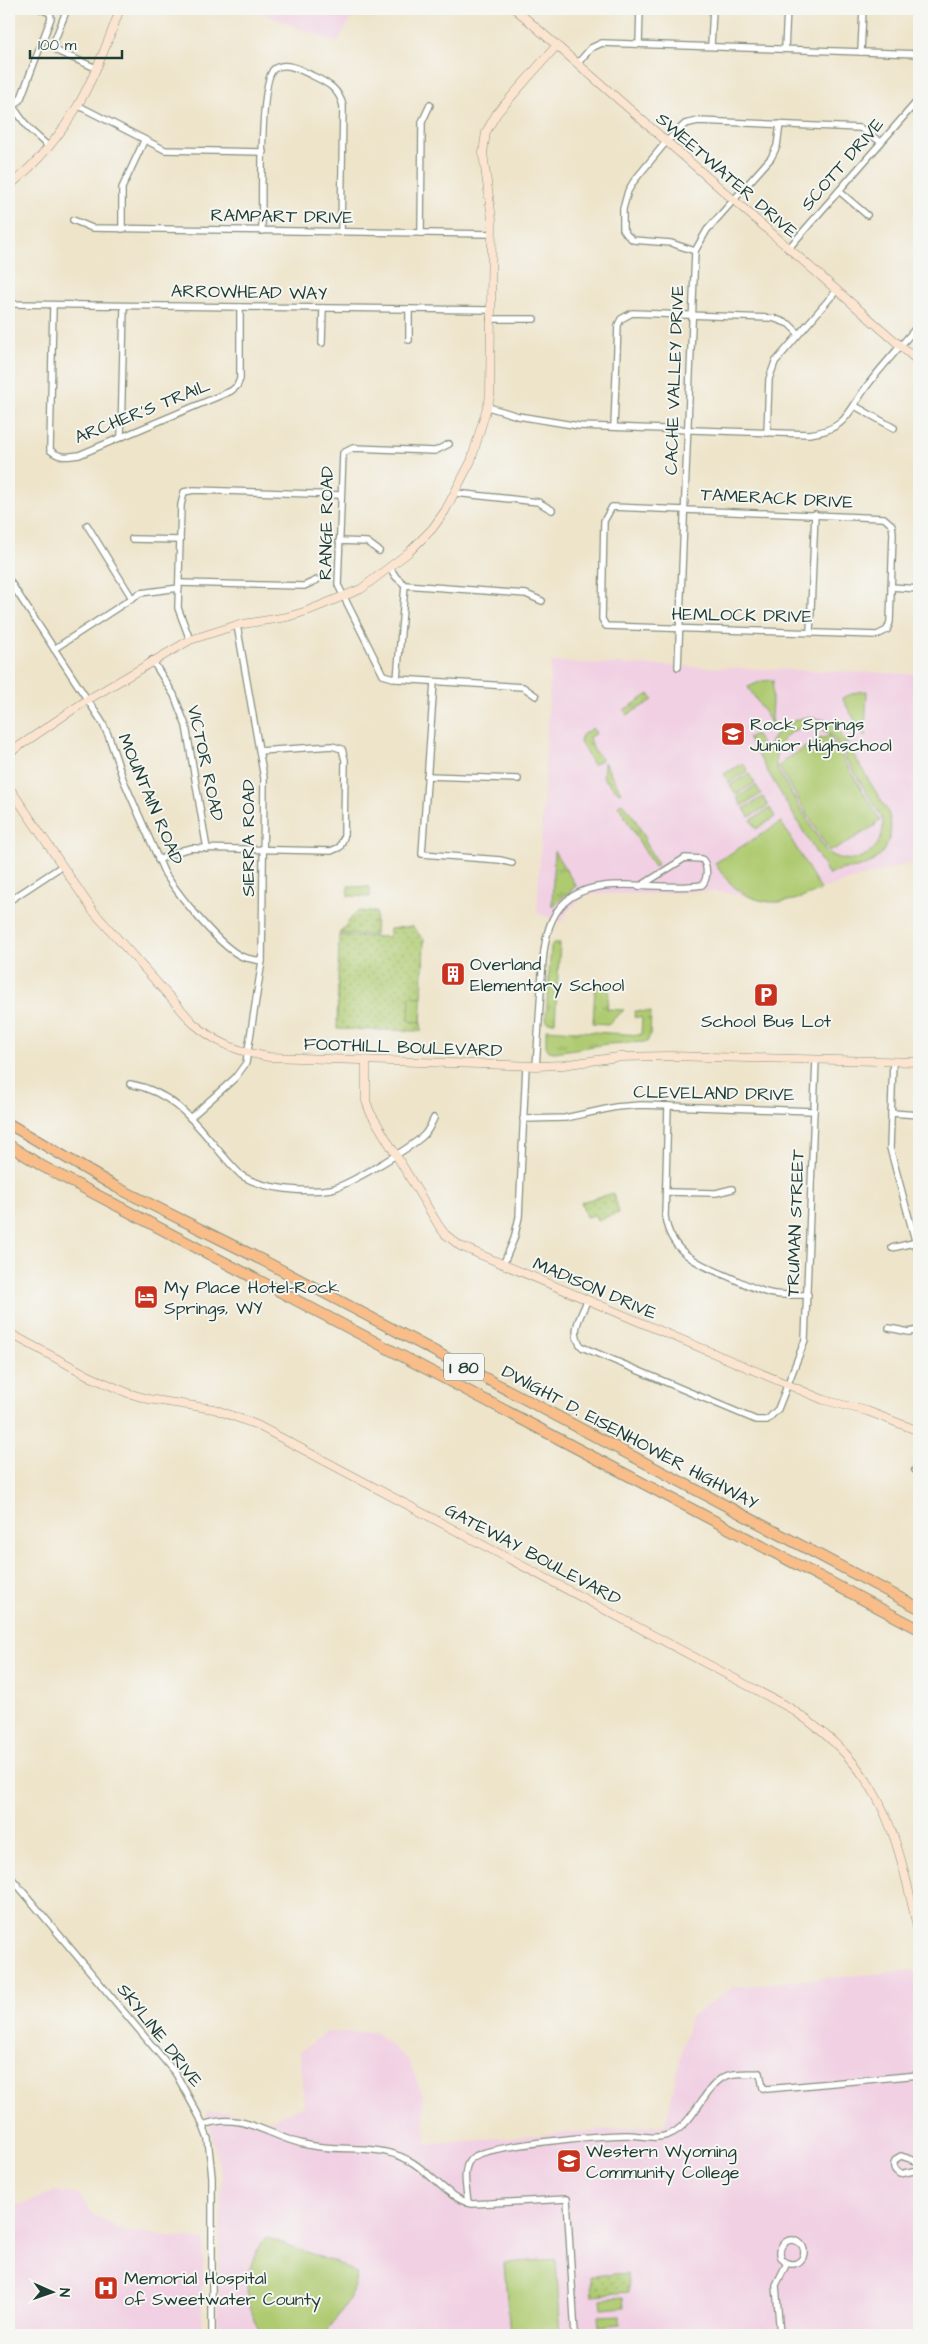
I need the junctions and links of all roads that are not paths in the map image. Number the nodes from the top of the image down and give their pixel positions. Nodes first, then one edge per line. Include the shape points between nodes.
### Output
1 (41, 9) edge
2 (67, 9) edge
3 (120, 9) edge
4 (516, 9) edge
5 (640, 9) edge
6 (712, 9) edge
7 (787, 9) edge
8 (863, 9) edge
9 (639, 44) junction
10 (557, 45) junction
11 (711, 46) junction
12 (785, 49) junction
13 (861, 52) junction
14 (919, 54) edge
15 (578, 63) junction
16 (96, 68) junction
17 (9, 100) edge
18 (919, 100) edge
19 (430, 105) dead end
20 (79, 106) junction
21 (14, 107) junction
22 (780, 124) junction
23 (144, 141) junction
24 (666, 142) junction
25 (881, 142) junction
26 (50, 147) junction
27 (263, 152) junction
28 (9, 186) edge
29 (839, 191) junction
30 (734, 200) junction
31 (867, 215) dead end
32 (73, 220) dead end
33 (122, 229) junction
34 (262, 231) junction
35 (341, 232) junction
36 (421, 233) junction
37 (492, 234) junction
38 (788, 248) junction
39 (695, 251) junction
40 (837, 290) junction
41 (9, 302) edge
42 (53, 305) junction
43 (124, 306) junction
44 (240, 307) junction
45 (323, 308) junction
46 (409, 309) junction
47 (490, 310) junction
48 (692, 316) junction
49 (490, 319) junction
50 (534, 319) dead end
51 (919, 320) edge
52 (798, 333) junction
53 (409, 340) dead end
54 (322, 343) dead end
55 (901, 346) junction
56 (919, 362) edge
57 (855, 406) junction
58 (488, 407) junction
59 (614, 427) junction
60 (894, 428) dead end
61 (688, 430) junction
62 (767, 433) junction
63 (121, 437) junction
64 (449, 444) dead end
65 (455, 493) junction
66 (340, 494) junction
67 (684, 509) junction
68 (552, 510) dead end
69 (816, 514) junction
70 (87, 525) dead end
71 (132, 539) dead end
72 (180, 540) junction
73 (339, 541) junction
74 (379, 551) dead end
75 (390, 568) junction
76 (9, 580) edge
77 (317, 580) dead end
78 (405, 585) junction
79 (179, 586) junction
80 (891, 587) junction
81 (919, 589) edge
82 (344, 597) junction
83 (132, 598) junction
84 (542, 601) dead end
85 (237, 625) junction
86 (606, 626) joint
87 (681, 629) junction
88 (810, 632) junction
89 (190, 640) junction
90 (54, 649) junction
91 (152, 660) junction
92 (678, 667) dead end
93 (397, 679) junction
94 (434, 682) junction
95 (536, 696) dead end
96 (87, 700) junction
97 (260, 751) junction
98 (9, 753) edge
99 (427, 776) junction
100 (518, 779) dead end
101 (9, 787) edge
102 (207, 849) junction
103 (264, 850) junction
104 (158, 860) junction
105 (512, 863) dead end
106 (62, 866) junction
107 (639, 887) junction
108 (9, 901) edge
109 (262, 961) junction
110 (249, 1053) junction
111 (816, 1059) junction
112 (366, 1061) junction
113 (893, 1061) junction
114 (919, 1062) edge
115 (526, 1066) junction
116 (536, 1066) junction
117 (130, 1084) dead end
118 (668, 1106) junction
119 (814, 1111) junction
120 (891, 1114) junction
121 (919, 1114) edge
122 (190, 1118) junction
123 (434, 1118) dead end
124 (524, 1119) junction
125 (9, 1124) edge
126 (9, 1145) edge
127 (396, 1154) junction
128 (732, 1189) dead end
129 (666, 1192) junction
130 (917, 1242) edge
131 (892, 1248) dead end
132 (919, 1255) edge
133 (503, 1265) junction
134 (808, 1295) junction
135 (587, 1301) junction
136 (889, 1328) dead end
137 (919, 1330) edge
138 (9, 1333) edge
139 (789, 1385) junction
140 (919, 1431) edge
141 (919, 1464) edge
142 (915, 1470) dead end
143 (919, 1608) edge
144 (919, 1630) edge
145 (9, 1875) edge
146 (919, 1936) edge
147 (919, 2074) edge
148 (202, 2125) junction
149 (919, 2162) edge
150 (919, 2172) edge
151 (468, 2203) junction
152 (787, 2263) junction
153 (212, 2335) edge
154 (575, 2335) edge
155 (780, 2335) edge

1 - 21 street via 50,13 51,18 21,98
2 - 16 street via 54,48
3 - 16 street
4 - 10 street, SWEETWATER DRIVE
5 - 9 street
6 - 11 street
7 - 12 street
8 - 13 street
9 - 11 street
9 - 15 street via 595,45
10 - 15 street, SWEETWATER DRIVE
10 - 37 street via 496,113 486,132 483,153
11 - 12 street
12 - 13 street
13 - 14 street
15 - 24 street, SWEETWATER DRIVE
16 - 20 street
17 - 21 street
18 - 25 street, SCOTT DRIVE
19 - 36 street via 422,122
20 - 23 street
20 - 26 street
21 - 26 street via 29,129
22 - 24 street via 691,121
22 - 25 street via 860,128
22 - 30 street, CACHE VALLEY DRIVE via 774,152
23 - 27 street via 165,150
23 - 33 street via 122,188
24 - 30 street, SWEETWATER DRIVE
24 - 39 street via 628,191 623,208 623,229 633,240 671,243
25 - 29 street, SCOTT DRIVE
26 - 28 street
27 - 34 street
27 - 35 street via 267,80 272,70 282,66 294,67 331,84 343,106
29 - 31 street
29 - 38 street, SCOTT DRIVE
30 - 38 street, SWEETWATER DRIVE
30 - 39 street, CACHE VALLEY DRIVE
32 - 33 street, RAMPART DRIVE via 92,228
33 - 34 street, RAMPART DRIVE
34 - 35 street, RAMPART DRIVE
35 - 36 street, RAMPART DRIVE
36 - 37 street, RAMPART DRIVE
37 - 47 street
38 - 40 street, SWEETWATER DRIVE
39 - 48 street, CACHE VALLEY DRIVE
40 - 52 street
40 - 55 street, SWEETWATER DRIVE
41 - 42 street, ARROWHEAD WAY
42 - 43 street, ARROWHEAD WAY
42 - 63 street, ARCHER'S TRAIL via 50,450 64,457 79,455
43 - 44 street, ARROWHEAD WAY
43 - 63 street
44 - 45 street, ARROWHEAD WAY
44 - 63 street, ARCHER'S TRAIL via 240,379 237,386
45 - 46 street, ARROWHEAD WAY
45 - 54 street
46 - 47 street, ARROWHEAD WAY
46 - 53 street
47 - 49 street
48 - 52 street via 773,318 789,324
48 - 59 street via 632,313 626,315 618,326
48 - 61 street, CACHE VALLEY DRIVE
49 - 50 street
49 - 58 street via 491,389
51 - 55 street
52 - 62 street via 771,370
55 - 56 street, SWEETWATER DRIVE
55 - 57 street via 869,383
57 - 60 street
57 - 62 street via 843,421 826,431
58 - 59 street via 559,424
58 - 65 street via 471,461
59 - 61 street
61 - 62 street
61 - 67 street, CACHE VALLEY DRIVE
64 - 66 street, RANGE ROAD via 435,451 345,450
65 - 68 street via 538,502
65 - 75 street via 432,529
66 - 72 street via 184,492
66 - 73 street, RANGE ROAD
67 - 69 street, TAMERACK DRIVE
67 - 86 street, TAMERACK DRIVE via 612,507 609,510 604,521 602,619
67 - 87 street, CACHE VALLEY DRIVE
69 - 80 street, TAMERACK DRIVE via 884,518 892,524
69 - 88 street
70 - 83 street
71 - 72 street
72 - 79 street
73 - 74 street via 367,542
73 - 82 street, RANGE ROAD via 338,579
75 - 78 street
75 - 82 street
76 - 90 street, MOUNTAIN ROAD
77 - 79 street via 304,586
78 - 84 street via 526,594
78 - 93 street
79 - 83 street via 144,592
79 - 89 street via 180,617
80 - 81 street
80 - 88 street, HEMLOCK DRIVE via 887,630 877,635
82 - 85 street via 287,617
82 - 93 street, RANGE ROAD via 380,671 388,678
83 - 90 street
85 - 89 street
85 - 97 street, SIERRA ROAD
86 - 87 street, HEMLOCK DRIVE
87 - 88 street, HEMLOCK DRIVE
87 - 92 street, CACHE VALLEY DRIVE
89 - 91 street
90 - 96 street, MOUNTAIN ROAD
91 - 96 street
91 - 102 street, VICTOR ROAD via 174,695 186,726
93 - 94 street
94 - 95 street via 523,687
94 - 99 street
96 - 98 street
96 - 104 street, MOUNTAIN ROAD via 109,737 123,779
97 - 103 street, SIERRA ROAD via 265,796
97 - 103 street via 337,746 342,749 345,760 344,837 340,847 331,851
99 - 100 street
99 - 105 street via 422,854
101 - 106 street, FOOTHILL BOULEVARD
102 - 103 street
102 - 104 street via 183,850
103 - 109 street, SIERRA ROAD
104 - 109 street, MOUNTAIN ROAD via 174,888 222,942 244,957
106 - 108 street
106 - 110 street, FOOTHILL BOULEVARD via 93,911 193,1023 224,1044
107 - 107 street via 702,885 706,880 706,863 702,859 685,858
107 - 116 street via 588,888 566,901 550,922 543,950
109 - 110 street, SIERRA ROAD
110 - 112 street, FOOTHILL BOULEVARD via 269,1057
110 - 122 street via 238,1074
111 - 113 street, FOOTHILL BOULEVARD
111 - 116 street, FOOTHILL BOULEVARD via 618,1057
111 - 119 street, TRUMAN STREET
112 - 115 street, FOOTHILL BOULEVARD
112 - 127 street, MADISON DRIVE via 366,1101 375,1122
113 - 114 street, FOOTHILL BOULEVARD
113 - 120 street
115 - 116 street, FOOTHILL BOULEVARD
115 - 124 street
117 - 122 street via 160,1092
118 - 119 street, CLEVELAND DRIVE
118 - 124 street, CLEVELAND DRIVE via 628,1105 565,1118
118 - 129 street
119 - 134 street, TRUMAN STREET
120 - 121 street
120 - 130 street via 890,1148
122 - 127 street via 241,1175 267,1187 332,1189
123 - 127 street via 422,1137
124 - 133 street via 520,1217
125 - 143 highway, DWIGHT D. EISENHOWER HIGHWAY / I 80 via 116,1187 276,1267
126 - 144 highway, DWIGHT D. EISENHOWER HIGHWAY / I 80
127 - 133 street, MADISON DRIVE via 445,1234 460,1246
128 - 129 street via 716,1193
129 - 134 street via 666,1226 676,1245 689,1259 768,1293
130 - 131 street
130 - 132 street
133 - 135 street, MADISON DRIVE
134 - 139 street, TRUMAN STREET via 806,1340
135 - 139 street, MADISON DRIVE
135 - 139 street, TRUMAN STREET via 575,1332 577,1341 585,1348 761,1421 775,1414
136 - 137 street via 909,1332
138 - 146 street, GATEWAY BOULEVARD via 128,1393 214,1409 257,1425 804,1718 846,1754 876,1795 896,1840
139 - 140 street, MADISON DRIVE
141 - 142 street
145 - 148 street, SKYLINE DRIVE via 176,2074
147 - 151 street via 767,2089 761,2085 760,2073 730,2075 720,2080 680,2129 660,2138 628,2135 518,2146 477,2154 470,2159 465,2171
148 - 151 street via 230,2119 305,2145 389,2152 420,2167
148 - 153 street, SKYLINE DRIVE via 208,2139 212,2177
149 - 150 street via 901,2156 894,2164 900,2174
151 - 154 street via 567,2199
152 - 152 street via 798,2262 804,2257 804,2248 796,2240 788,2240 782,2245 781,2257
152 - 155 street via 776,2284

